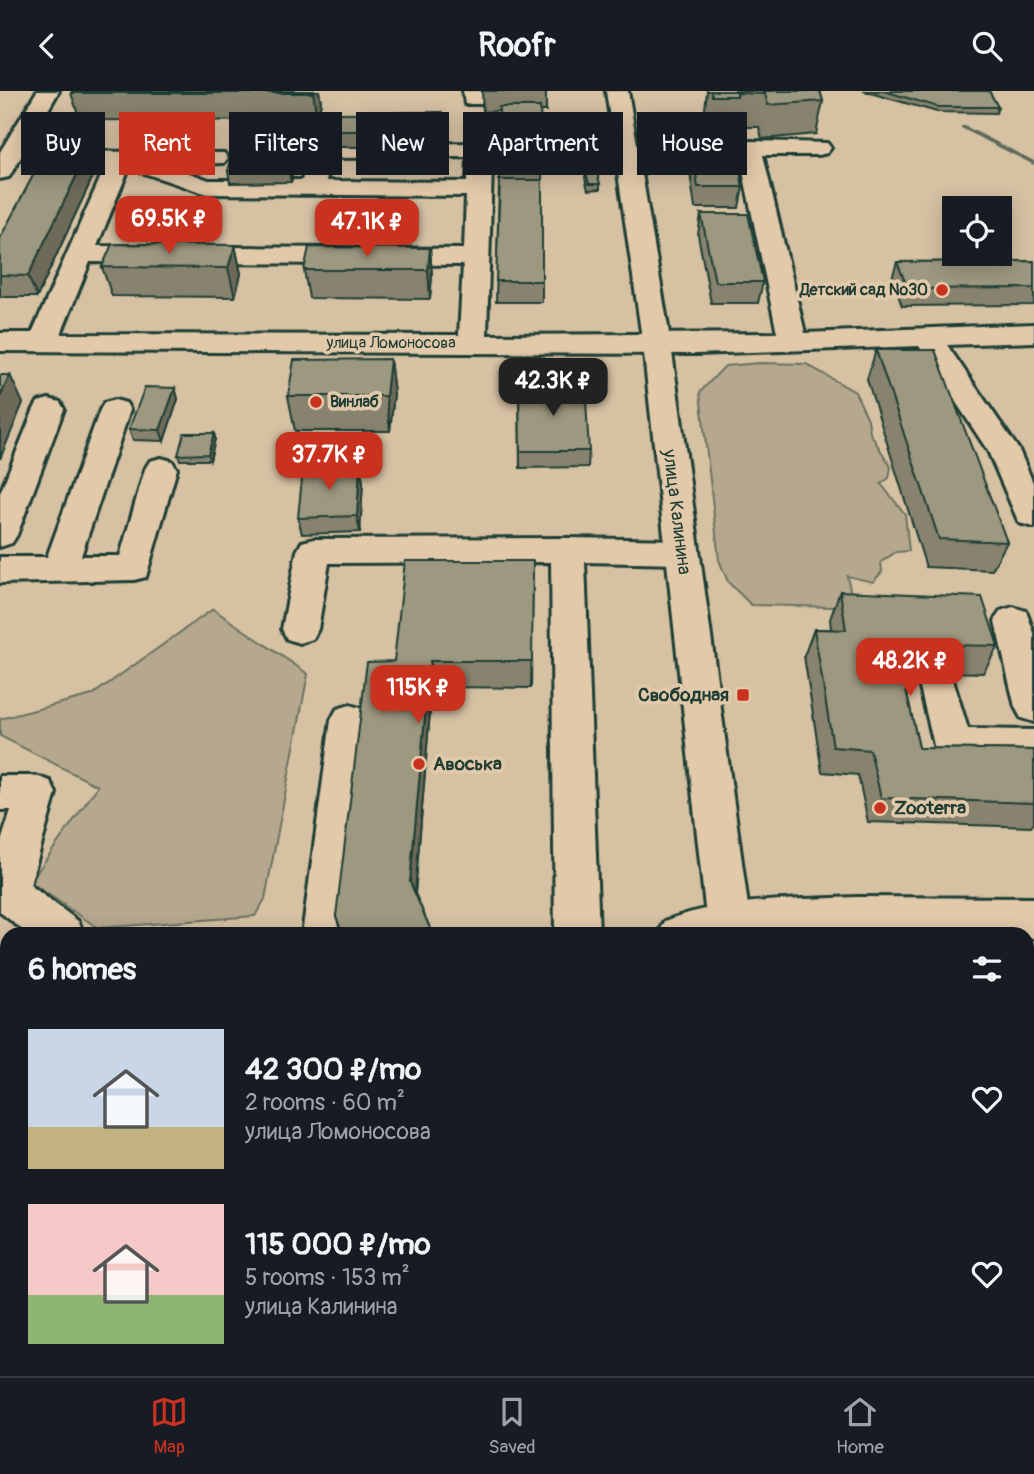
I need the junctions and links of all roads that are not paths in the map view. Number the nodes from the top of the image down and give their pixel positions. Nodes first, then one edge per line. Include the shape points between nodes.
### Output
1 (48, 91) edge
2 (617, 91) edge
3 (819, 148) edge
4 (119, 158) edge
5 (6, 159) edge
6 (119, 163) edge
7 (171, 175) edge
8 (312, 188) junction
9 (479, 189) junction
10 (80, 254) junction
11 (477, 257) junction
12 (1034, 333) edge
13 (928, 338) junction
14 (0, 342) edge
15 (43, 342) junction
16 (473, 344) junction
17 (793, 344) junction
18 (657, 345) junction
19 (49, 409) dead end
20 (115, 410) dead end
21 (1019, 450) edge
22 (161, 469) dead end
23 (1034, 515) edge
24 (0, 535) edge
25 (568, 550) junction
26 (682, 552) junction
27 (60, 569) junction
28 (0, 570) edge
29 (1013, 621) dead end
30 (300, 629) dead end
31 (939, 687) dead end
32 (1034, 706) edge
33 (350, 720) dead end
34 (1034, 746) edge
35 (0, 793) edge
36 (1034, 918) edge
37 (994, 926) edge
38 (53, 927) edge
39 (325, 927) edge
40 (577, 927) edge
41 (730, 927) edge
42 (750, 927) edge

1 - 5 main road
2 - 18 main road, улица Калинина
3 - 17 main road via 750,148
4 - 5 main road
6 - 10 main road
7 - 8 main road via 207,187
8 - 9 main road
8 - 9 main road via 321,151 480,141
9 - 11 main road
10 - 11 main road
10 - 15 main road
11 - 16 main road
12 - 13 main road, улица Ломоносова
13 - 17 main road, улица Ломоносова
13 - 21 main road
14 - 15 main road, улица Ломоносова
15 - 16 main road, улица Ломоносова
16 - 18 main road, улица Ломоносова
17 - 18 main road, улица Ломоносова
18 - 26 main road, улица Калинина
19 - 24 main road
20 - 27 main road
21 - 23 main road
22 - 27 main road via 134,568
25 - 26 main road
25 - 30 main road via 314,551
25 - 40 main road
26 - 41 main road, улица Калинина
27 - 28 main road
29 - 32 main road
31 - 34 main road via 953,745
33 - 39 main road
35 - 38 main road via 36,793 7,892
36 - 37 main road
37 - 42 main road via 797,920

